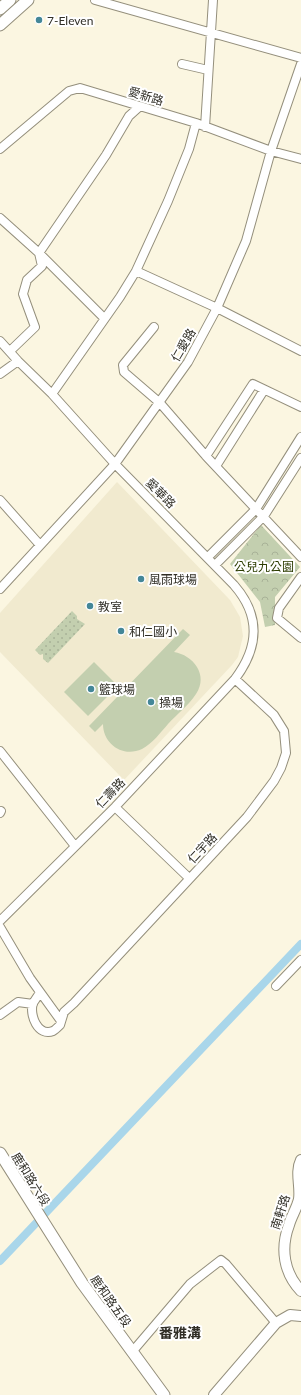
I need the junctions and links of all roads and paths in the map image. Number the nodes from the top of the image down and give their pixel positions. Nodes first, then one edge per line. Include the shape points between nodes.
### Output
1 (10, 0) edge
2 (28, 0) edge
3 (95, 0) edge
4 (213, 0) edge
5 (0, 9) edge
6 (0, 25) edge
7 (210, 33) junction
8 (301, 58) edge
9 (182, 64) dead end
10 (301, 64) edge
11 (208, 70) junction
12 (139, 107) junction
13 (196, 123) junction
14 (205, 128) junction
15 (0, 149) edge
16 (271, 151) junction
17 (301, 159) edge
18 (0, 218) edge
19 (39, 252) junction
20 (136, 271) junction
21 (217, 308) junction
22 (104, 318) junction
23 (154, 327) dead end
24 (0, 341) edge
25 (10, 351) junction
26 (301, 351) edge
27 (18, 361) junction
28 (0, 374) edge
29 (264, 390) junction
30 (52, 394) junction
31 (160, 403) junction
32 (301, 407) edge
33 (301, 436) edge
34 (206, 456) junction
35 (301, 458) edge
36 (115, 464) junction
37 (216, 466) junction
38 (0, 500) edge
39 (256, 509) junction
40 (264, 516) junction
41 (40, 545) junction
42 (301, 557) edge
43 (208, 558) junction
44 (215, 565) junction
45 (301, 577) edge
46 (0, 589) edge
47 (301, 638) edge
48 (235, 679) junction
49 (0, 751) edge
50 (115, 807) junction
51 (75, 846) junction
52 (189, 878) junction
53 (0, 921) edge
54 (0, 927) edge
55 (301, 960) edge
56 (276, 986) dead end
57 (40, 992) junction
58 (33, 1004) junction
59 (0, 1015) edge
60 (61, 1021) junction
61 (0, 1153) edge
62 (301, 1160) edge
63 (41, 1218) joint
64 (301, 1291) edge
65 (301, 1316) edge
66 (276, 1323) junction
67 (132, 1352) junction
68 (164, 1395) edge
69 (214, 1395) edge

1 - 5 main road
2 - 6 main road
3 - 7 street
4 - 7 street
7 - 8 street
7 - 11 street
9 - 11 street
10 - 16 street, 仁愛路
11 - 14 street
12 - 13 street, 愛新路
12 - 15 street, 愛新路 via 80,88 69,91
12 - 19 street via 129,116 106,155
13 - 14 street, 愛新路
13 - 20 street via 189,149
14 - 16 street, 愛新路
16 - 17 street, 愛新路
16 - 21 street, 仁愛路 via 246,241
18 - 19 street
19 - 22 street
19 - 25 street via 42,266 27,280 23,294 35,327
20 - 21 street
20 - 22 street
21 - 26 street
21 - 31 street, 仁愛路 via 188,362
22 - 30 street
23 - 31 street via 126,360 122,369
24 - 25 street, 愛華路
25 - 27 street, 愛華路
27 - 28 street
27 - 30 street, 愛華路
29 - 32 street
29 - 34 street via 253,384
29 - 37 street
30 - 36 street, 愛華路
31 - 34 street
31 - 36 street, 仁愛路
33 - 39 street
34 - 37 street
35 - 40 street
36 - 41 street, 仁愛路
36 - 43 street, 愛華路
37 - 39 street
38 - 41 street
39 - 40 street
39 - 43 street
40 - 42 street
40 - 44 street
41 - 46 street, 仁愛路
43 - 44 street, 愛華路
44 - 48 street, 愛華路 via 240,592 250,609 252,619 252,647 244,668
45 - 47 street via 279,608 277,618
48 - 50 street, 仁壽路
48 - 52 street, 仁宇路 via 263,704 280,724 286,739 286,753 274,781 251,811
49 - 51 street
50 - 51 street, 仁壽路
50 - 52 street
51 - 53 street, 仁壽路
52 - 60 street, 仁宇路 via 64,1012
54 - 57 street
55 - 56 street
57 - 58 street
57 - 60 street
58 - 59 street via 18,1002
58 - 60 street, 仁宇路 via 34,1019 44,1032 53,1031
61 - 63 main road, 鹿和路六段
62 - 64 street, 南軒路 via 298,1170 299,1201 284,1240 285,1264 295,1285
63 - 67 main road, 鹿和路五段
65 - 66 street via 290,1316
66 - 67 street via 220,1260 190,1284
66 - 69 street
67 - 68 main road, 鹿和路五段

